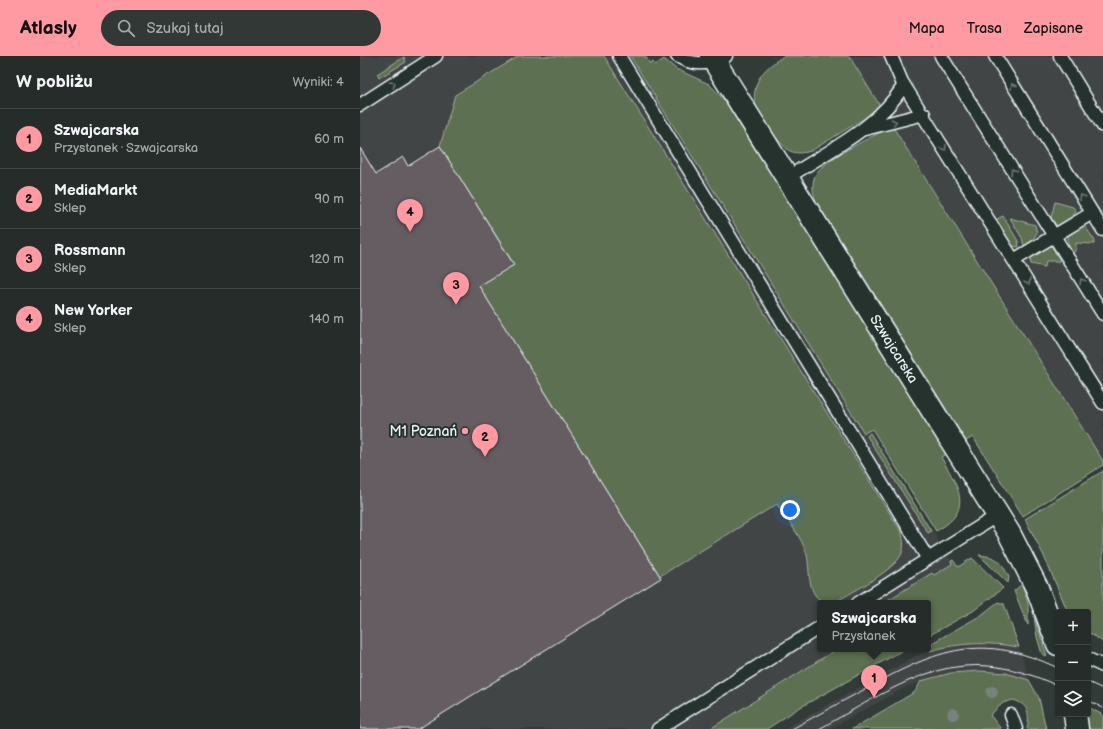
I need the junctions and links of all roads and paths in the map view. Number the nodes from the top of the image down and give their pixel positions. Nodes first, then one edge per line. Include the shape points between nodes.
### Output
1 (436, 56) edge
2 (619, 56) edge
3 (677, 56) edge
4 (891, 56) edge
5 (941, 56) edge
6 (994, 56) edge
7 (1060, 56) edge
8 (716, 58) edge
9 (904, 85) junction
10 (360, 105) edge
11 (924, 114) junction
12 (1103, 126) edge
13 (864, 129) junction
14 (787, 178) junction
15 (1092, 213) junction
16 (1103, 230) edge
17 (1054, 236) junction
18 (1014, 260) junction
19 (1103, 314) edge
20 (1103, 403) edge
21 (998, 515) junction
22 (928, 559) junction
23 (863, 600) edge
24 (817, 629) edge
25 (1055, 636) edge
26 (1091, 660) edge
27 (1103, 666) edge
28 (1011, 715) dead end
29 (1075, 717) edge
30 (658, 729) edge
31 (1016, 729) edge
32 (1077, 729) edge

10 -> 1 lane
2 - 22 lane
3 - 8 lane via 686,62 702,64
4 - 9 lane
17 -> 5 lane
15 -> 6 lane
7 - 12 lane
8 - 14 street, Szwajcarska
9 - 11 lane
9 - 13 lane via 897,96
13 -> 11 lane
11 -> 18 lane
13 - 14 lane
14 - 21 street, Szwajcarska
15 - 16 lane
15 - 17 lane
17 - 18 lane
19 -> 17 lane
18 -> 20 lane
21 - 22 lane
21 - 25 street, Szwajcarska via 1024,561
22 - 23 lane
24 - 30 lane
26 - 27 lane
28 - 31 lane
29 - 32 street

